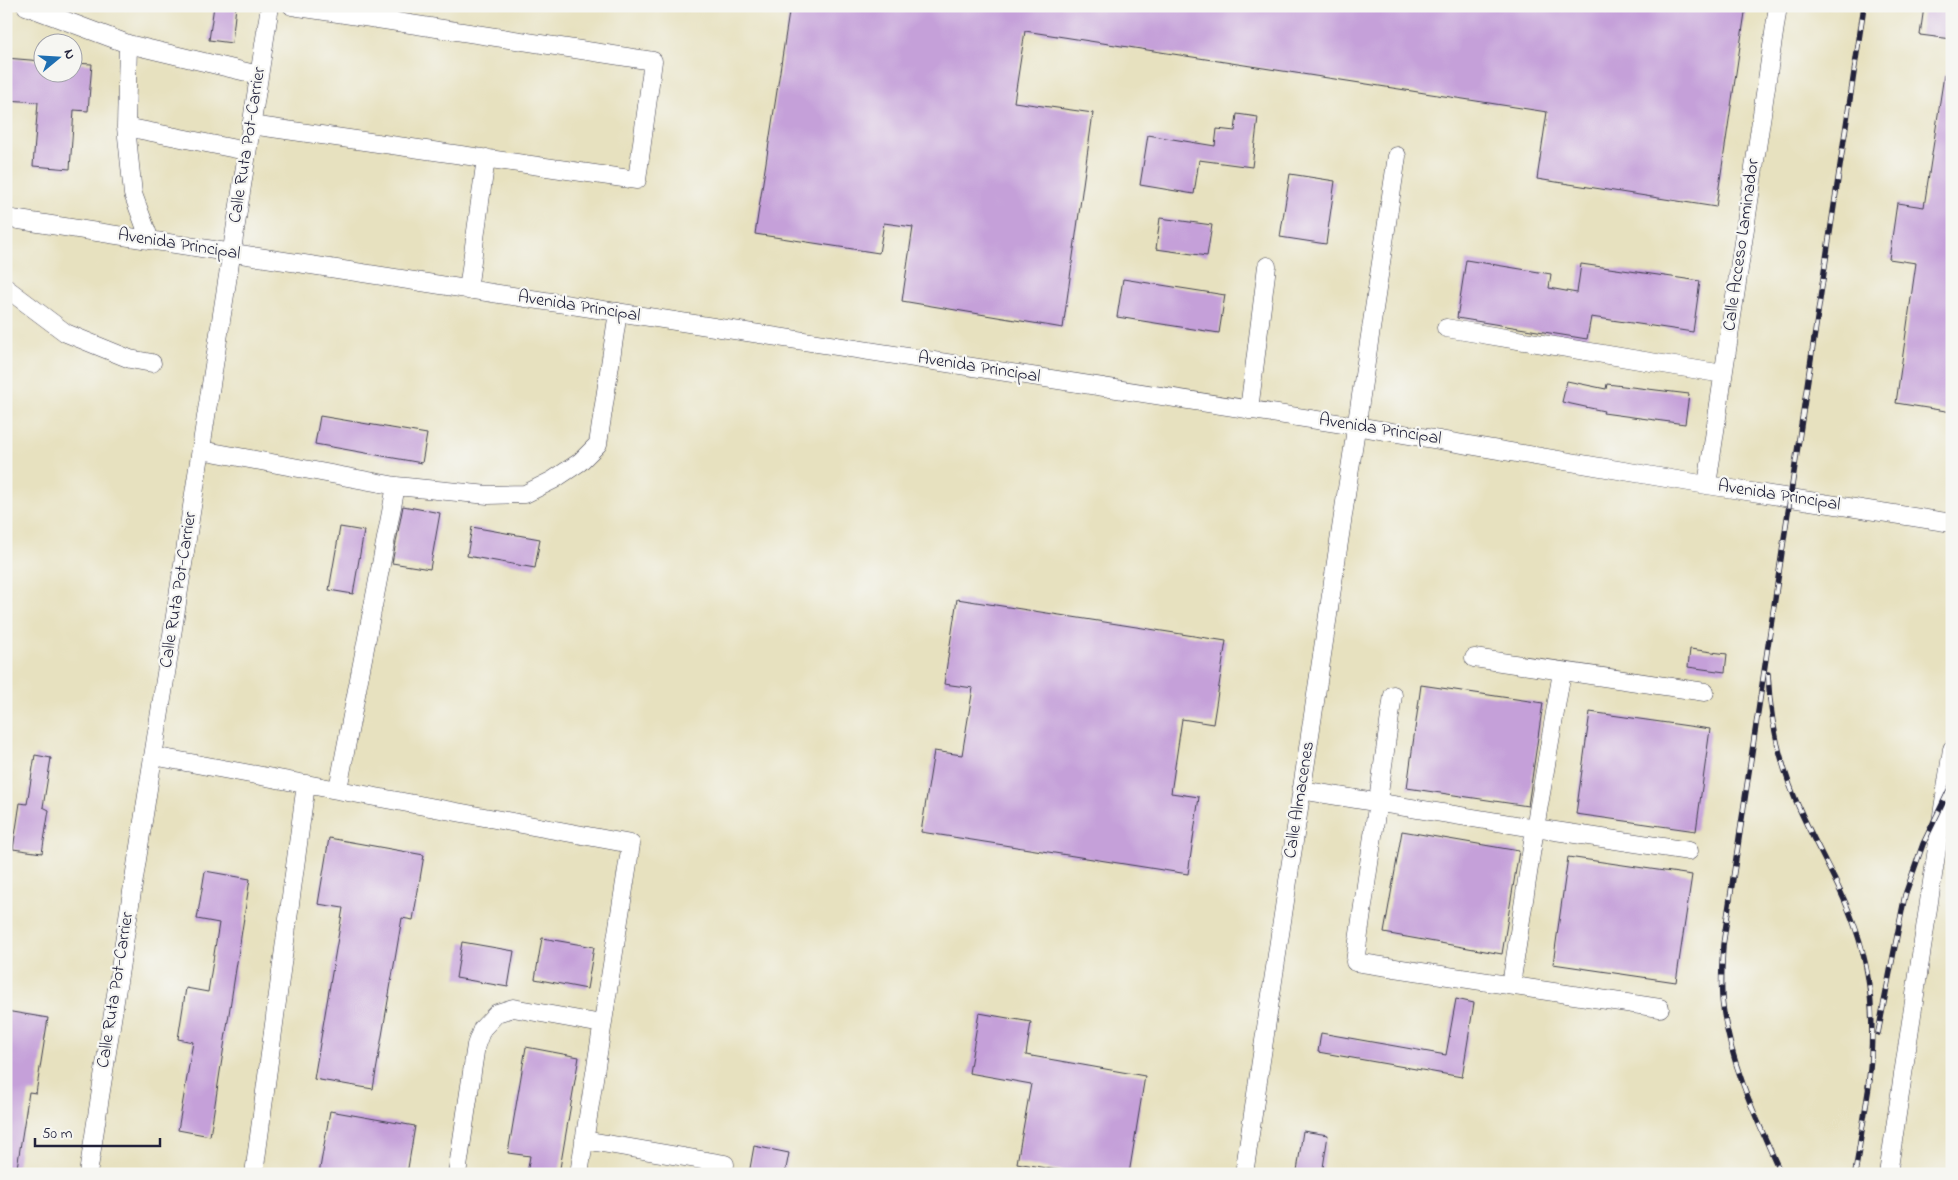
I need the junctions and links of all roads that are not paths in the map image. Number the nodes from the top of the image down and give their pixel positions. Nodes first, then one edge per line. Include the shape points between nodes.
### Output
1 (26, 6) edge
2 (270, 6) edge
3 (292, 6) edge
4 (1778, 6) edge
5 (128, 44) junction
6 (259, 75) junction
7 (251, 125) junction
8 (126, 127) junction
9 (246, 151) junction
10 (1397, 156) dead end
11 (486, 158) junction
12 (6, 218) edge
13 (150, 240) junction
14 (231, 253) junction
15 (1267, 266) dead end
16 (6, 288) edge
17 (468, 290) junction
18 (618, 312) junction
19 (1446, 328) dead end
20 (152, 363) dead end
21 (1723, 374) junction
22 (1249, 410) junction
23 (1356, 426) junction
24 (201, 450) junction
25 (1707, 484) junction
26 (396, 486) junction
27 (1952, 523) edge
28 (1474, 658) dead end
29 (1562, 672) junction
30 (1705, 692) dead end
31 (1393, 695) dead end
32 (1952, 749) edge
33 (153, 756) junction
34 (306, 784) junction
35 (338, 789) junction
36 (1301, 790) junction
37 (1378, 803) junction
38 (1535, 828) junction
39 (1689, 851) dead end
40 (1511, 986) junction
41 (1660, 1008) dead end
42 (602, 1024) junction
43 (584, 1140) junction
44 (88, 1174) edge
45 (254, 1174) edge
46 (457, 1174) edge
47 (579, 1174) edge
48 (724, 1174) edge
49 (1244, 1174) edge
50 (1888, 1174) edge

1 - 5 street
2 - 6 street, Calle Ruta Pot-Carrier
3 - 11 street via 653,61 637,180
4 - 21 street, Calle Acceso Laminador
5 - 6 street
5 - 8 street
6 - 7 street, Calle Ruta Pot-Carrier
7 - 9 street, Calle Ruta Pot-Carrier
7 - 11 street
8 - 9 street
8 - 13 street via 133,194
9 - 14 street, Calle Ruta Pot-Carrier
10 - 23 street, Calle Almacenes
11 - 17 street
12 - 13 street, Avenida Principal
13 - 14 street, Avenida Principal
14 - 17 street, Avenida Principal
14 - 24 street, Calle Ruta Pot-Carrier
15 - 22 street
16 - 20 street via 66,333 130,359
17 - 18 street, Avenida Principal
18 - 22 street, Avenida Principal
18 - 26 street via 598,444 580,462 525,494 488,495
19 - 21 street
21 - 25 street, Calle Acceso Laminador
22 - 23 street, Avenida Principal
23 - 25 street, Avenida Principal
23 - 36 street, Calle Almacenes
24 - 26 street
24 - 33 street, Calle Ruta Pot-Carrier
25 - 27 street, Avenida Principal
26 - 35 street
28 - 29 street
29 - 30 street
29 - 38 street
31 - 37 street
32 - 50 street
33 - 34 street
33 - 44 street, Calle Ruta Pot-Carrier
34 - 35 street
34 - 45 street
35 - 42 street via 631,844
36 - 37 street
36 - 49 street, Calle Almacenes
37 - 38 street
37 - 40 street via 1355,962
38 - 39 street
38 - 40 street
40 - 41 street
42 - 43 street
42 - 46 street via 513,1008 496,1013 482,1029 476,1045
43 - 47 street
43 - 48 street via 725,1164

